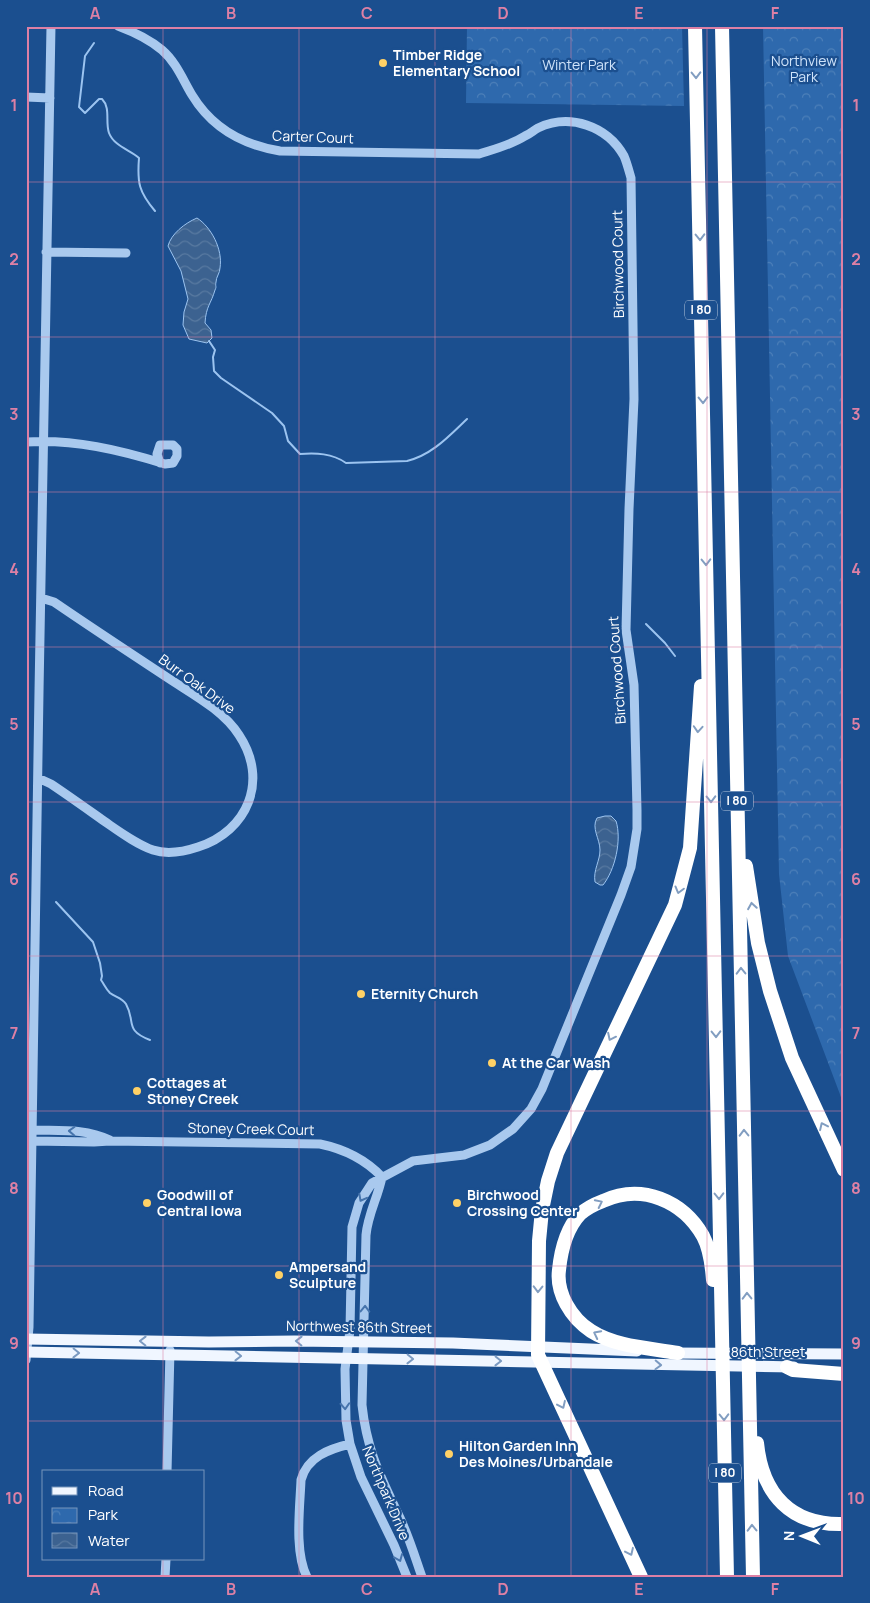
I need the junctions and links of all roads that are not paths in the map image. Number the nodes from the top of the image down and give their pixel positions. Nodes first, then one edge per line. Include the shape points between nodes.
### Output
1 (51, 26) edge
2 (118, 26) edge
3 (695, 26) edge
4 (722, 26) edge
5 (26, 97) edge
6 (50, 98) junction
7 (467, 154) joint
8 (46, 252) junction
9 (126, 254) dead end
10 (26, 442) edge
11 (43, 442) junction
12 (160, 463) dead end
13 (707, 593) junction
14 (41, 598) junction
15 (38, 778) junction
16 (738, 812) junction
17 (32, 1130) junction
18 (110, 1140) junction
19 (32, 1141) junction
20 (844, 1170) edge
21 (382, 1177) junction
22 (747, 1325) junction
23 (27, 1339) edge
24 (348, 1341) junction
25 (171, 1342) junction
26 (364, 1342) junction
27 (537, 1346) junction
28 (26, 1352) edge
29 (685, 1353) junction
30 (844, 1354) edge
31 (170, 1355) junction
32 (346, 1358) junction
33 (363, 1358) junction
34 (26, 1360) edge
35 (540, 1361) junction
36 (785, 1367) junction
37 (844, 1367) edge
38 (723, 1369) junction
39 (844, 1374) edge
40 (350, 1444) junction
41 (167, 1470) edge
42 (844, 1524) edge
43 (166, 1560) edge
44 (165, 1577) edge
45 (307, 1577) edge
46 (407, 1577) edge
47 (422, 1577) edge
48 (641, 1577) edge
49 (727, 1577) edge
50 (753, 1577) edge

1 - 6 street
2 - 7 street, Carter Court via 137,33 163,50 203,111 216,124 246,143 280,151
3 -> 13 highway, I 80
4 - 16 highway, I 80
5 - 6 street
6 - 8 street
7 - 21 street, Birchwood Court via 479,154 510,144 560,121 577,122 602,132 615,144 631,178 634,399 626,630 634,685 637,829 625,886 531,1109 513,1129 490,1145 464,1155 414,1161
8 - 9 street
8 - 11 street
10 - 11 street
11 - 12 street via 103,447
11 - 14 street
13 -> 27 highway via 690,848 675,905 570,1124 548,1181 539,1240
13 -> 38 highway, I 80
14 - 15 street
14 - 15 street, Burr Oak Drive via 54,602 202,701 228,722 246,746 253,785 246,809 222,836 206,845 165,852 125,835
15 - 17 street
20 -> 16 highway via 792,1058 770,991 758,943
22 -> 16 highway, I 80
18 -> 17 street, Stoney Creek Court via 85,1132
17 - 19 street
18 - 19 street, Stoney Creek Court
18 - 21 street, Stoney Creek Court via 320,1144 358,1157
19 - 23 street
21 -> 24 street, Birchwood Court via 366,1189 353,1220
26 -> 21 street via 367,1227
22 - 42 highway via 763,1475 776,1498 796,1514 827,1525
50 -> 22 highway, I 80
25 -> 23 main road, Northwest 86th Street
23 - 28 street
24 -> 25 main road, Northwest 86th Street
24 - 26 main road, Northwest 86th Street
24 - 32 street, Birchwood Court
25 - 31 street
26 - 27 main road, Northwest 86th Street
26 - 33 street
27 - 29 main road, Northwest 86th Street
27 - 35 highway
28 -> 31 main road
28 - 34 street
29 - 30 main road, 86th Street
29 -> 38 highway via 613,1342 590,1330 572,1313 558,1279 560,1255 574,1222 592,1206 622,1194 645,1194 665,1199 687,1214 703,1237 709,1253
31 -> 32 main road
31 - 41 street
32 - 33 main road
32 -> 40 street, Northpark Drive via 344,1400
33 -> 35 main road
33 - 47 street, Northpark Drive via 362,1405 367,1440
35 -> 36 main road, 86th Street
35 -> 48 highway
36 - 37 main road, 86th Street
36 - 39 highway
38 -> 49 highway, I 80
40 - 45 street via 320,1455 303,1473 300,1544
40 -> 46 street, Northpark Drive via 361,1477
43 - 44 street

